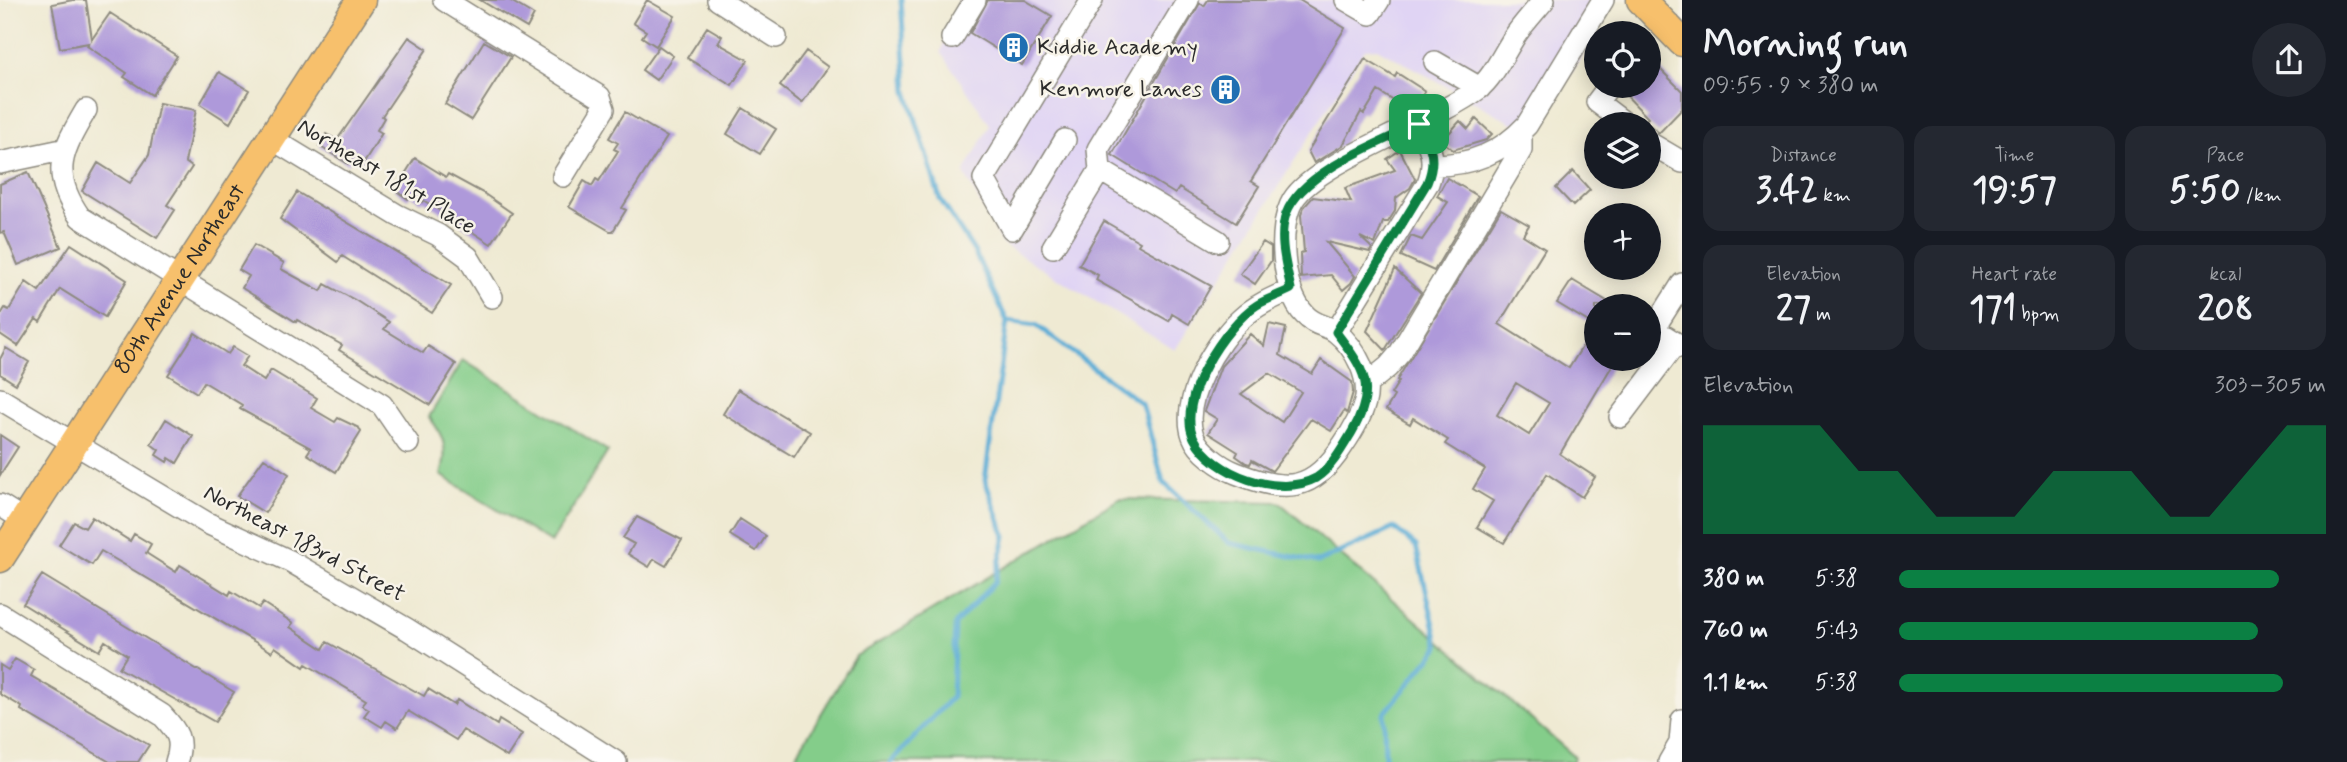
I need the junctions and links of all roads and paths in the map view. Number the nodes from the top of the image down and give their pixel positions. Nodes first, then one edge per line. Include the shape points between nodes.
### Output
1 (361, 0) edge
2 (444, 0) edge
3 (718, 0) edge
4 (975, 0) edge
5 (1092, 0) edge
6 (1188, 0) edge
7 (1346, 0) edge
8 (1379, 0) edge
9 (1544, 0) edge
10 (1603, 0) edge
11 (1648, 17) edge
12 (776, 37) dead end
13 (952, 38) dead end
14 (1682, 42) edge
15 (1435, 62) dead end
16 (1480, 88) junction
17 (1600, 98) edge
18 (86, 110) dead end
19 (1610, 112) edge
20 (1419, 124) junction
21 (1521, 131) junction
22 (272, 139) junction
23 (1065, 140) dead end
24 (62, 150) junction
25 (1661, 150) edge
26 (1682, 162) edge
27 (0, 163) edge
28 (1434, 165) junction
29 (1100, 170) junction
30 (563, 176) dead end
31 (1217, 241) dead end
32 (1053, 247) dead end
33 (179, 280) junction
34 (1682, 284) edge
35 (1291, 289) junction
36 (492, 297) dead end
37 (1336, 332) junction
38 (1679, 345) edge
39 (1367, 384) junction
40 (0, 399) edge
41 (1620, 417) dead end
42 (72, 442) junction
43 (408, 443) dead end
44 (12, 512) edge
45 (0, 558) edge
46 (0, 614) edge
47 (1682, 720) edge
48 (176, 762) edge
49 (616, 762) edge
50 (1670, 762) edge

1 - 22 main road, 80th Avenue Northeast
2 - 30 street via 600,97 604,108
3 - 12 street
4 - 13 street
5 - 23 street via 984,179 1012,229
6 - 29 street via 1098,149
7 - 8 street via 1370,14
9 - 16 street
10 - 21 street
11 - 14 main road
15 - 16 street
16 - 20 street
17 - 19 street via 1597,102
18 - 24 street
20 - 28 street
20 - 35 street via 1330,169 1294,198 1282,239
21 - 28 street via 1513,141 1483,158 1461,165
21 - 39 street via 1521,150 1401,353
22 - 33 main road, 80th Avenue Northeast
22 - 36 street, Northeast 181st Place via 468,257
24 - 27 street
24 - 33 street via 61,178 80,217
25 - 26 street
28 - 37 street
29 - 31 street
29 - 32 street
33 - 42 main road, 80th Avenue Northeast
33 - 43 street via 383,405
34 - 38 street via 1658,322 1658,332
35 - 37 street via 1302,313 1317,326
35 - 39 street via 1256,306 1234,325 1196,385 1190,415 1193,436 1205,453 1229,470 1261,483 1294,486 1318,477 1353,430
37 - 39 street via 1361,365
38 - 41 street
40 - 42 street, Northeast 183rd Street
42 - 44 main road, 80th Avenue Northeast
42 - 49 street, Northeast 183rd Street via 207,523 290,561 396,622
44 - 45 main road, 80th Avenue Northeast
46 - 48 street via 162,715 181,742
47 - 50 street via 1680,743

